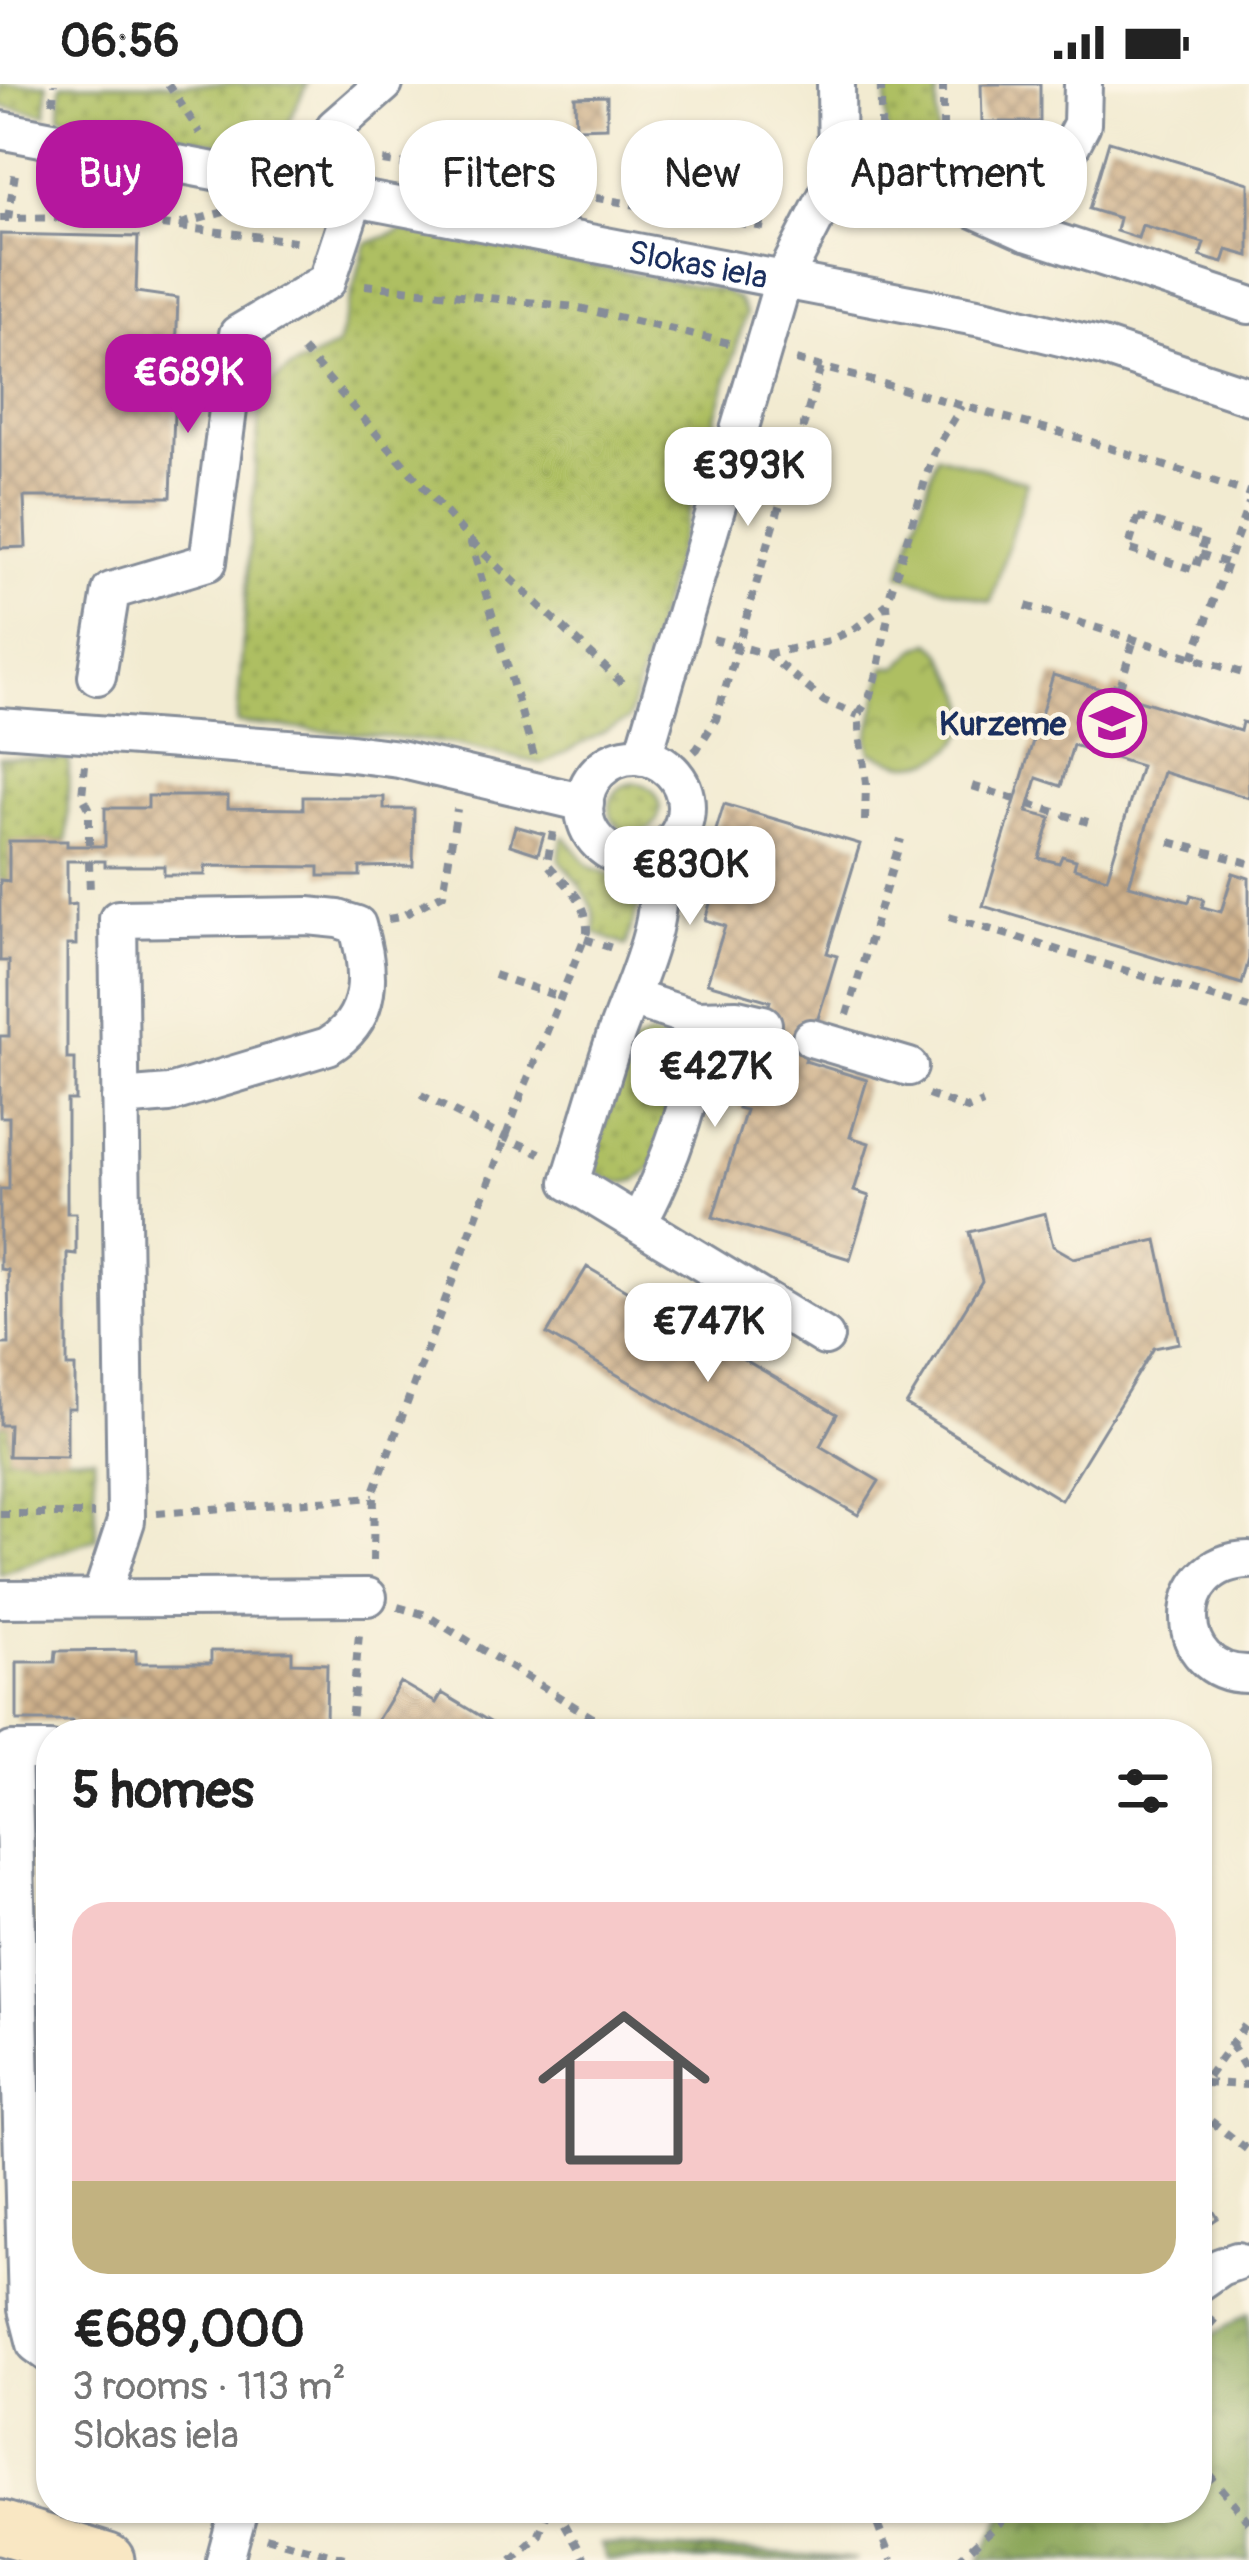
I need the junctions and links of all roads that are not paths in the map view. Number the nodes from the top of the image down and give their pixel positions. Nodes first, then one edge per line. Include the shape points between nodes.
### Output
1 (384, 84) edge
2 (836, 84) edge
3 (1083, 84) edge
4 (344, 120) edge
5 (836, 120) edge
6 (11, 132) edge
7 (207, 170) edge
8 (375, 203) edge
9 (335, 228) edge
10 (811, 228) edge
11 (1017, 228) edge
12 (1026, 232) junction
13 (782, 280) junction
14 (1249, 305) edge
15 (1249, 396) edge
16 (97, 676) dead end
17 (0, 727) edge
18 (657, 764) junction
19 (564, 798) junction
20 (653, 854) junction
21 (631, 998) junction
22 (696, 1019) junction
23 (757, 1032) road end
24 (825, 1042) road end
25 (909, 1067) dead end
26 (120, 1098) junction
27 (638, 1223) junction
28 (825, 1337) dead end
29 (1249, 1560) edge
30 (101, 1597) junction
31 (368, 1598) road end
32 (0, 1599) edge
33 (1249, 1674) edge
34 (36, 1751) edge
35 (1245, 2254) edge
36 (1212, 2273) edge
37 (36, 2344) edge
38 (0, 2527) edge
39 (108, 2560) edge

1 - 4 street
2 - 5 street
3 - 12 street via 1082,124
6 - 7 street, Slokas iela
8 - 13 street, Slokas iela
9 - 16 street via 333,264 238,334 208,562 111,591
10 - 13 street
11 - 12 street
12 - 14 street
13 - 15 street, Slokas iela via 1102,346
13 - 18 street via 655,715
17 - 19 street via 344,752
18 - 19 street via 617,759
18 - 20 street via 683,789 685,818
19 - 20 street via 606,848
20 - 21 street via 658,903
21 - 22 street
21 - 27 street via 570,1182
22 - 23 street via 737,1018
22 - 27 street via 697,1067 666,1167
24 - 25 street
26 - 26 street via 169,1094 338,1040 358,1014 367,982 357,925 308,916 118,919
26 - 30 street via 126,1522
27 - 28 street
29 - 33 street via 1204,1577 1189,1609 1205,1659
30 - 31 street
30 - 32 street
34 - 37 street via 12,1751 27,2309
35 - 36 street
38 - 39 main road

